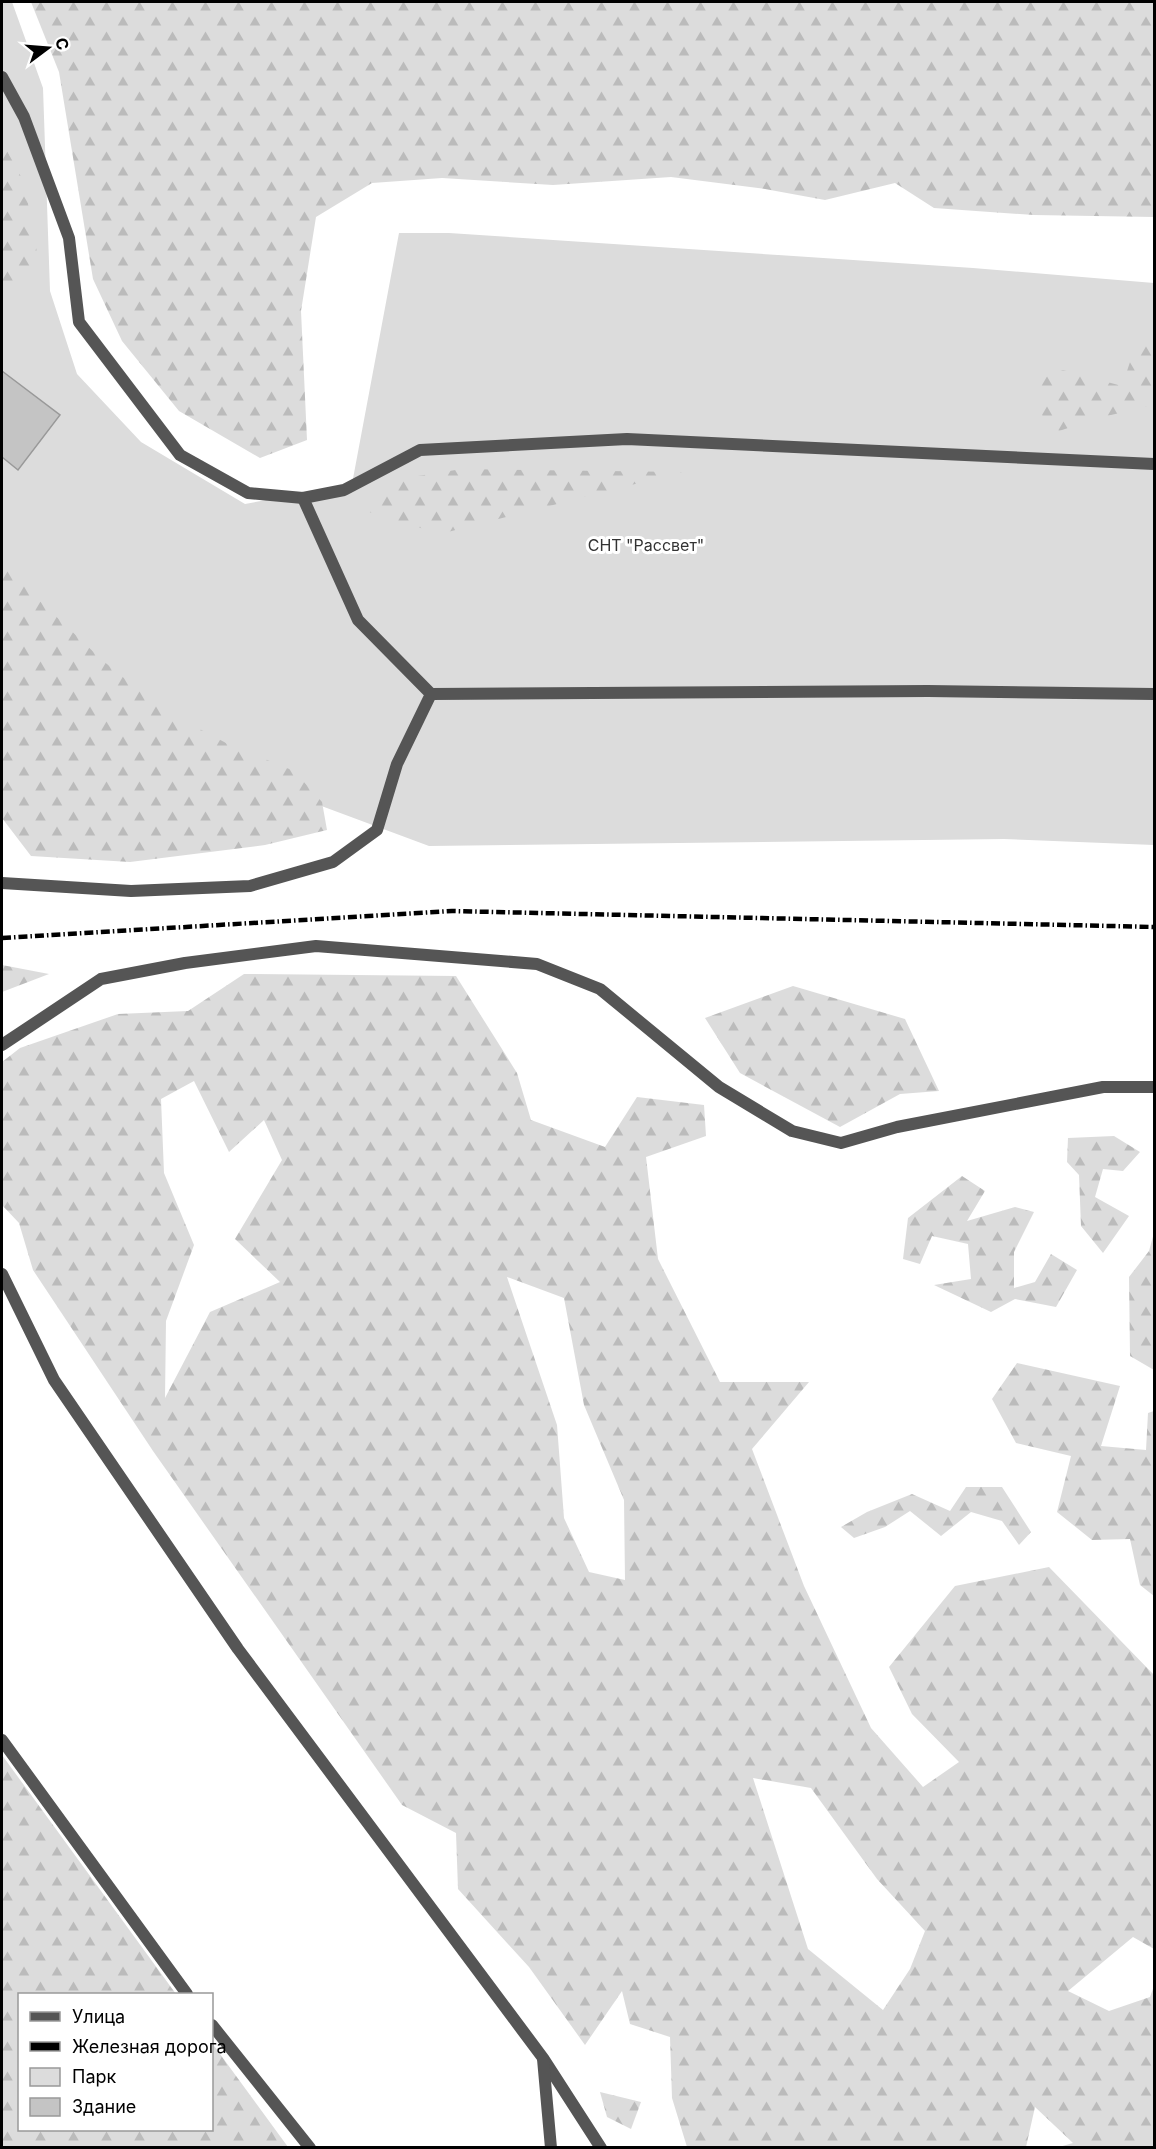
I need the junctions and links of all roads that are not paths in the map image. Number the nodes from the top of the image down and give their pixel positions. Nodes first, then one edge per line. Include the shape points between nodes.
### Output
1 (2, 77) edge
2 (1155, 464) edge
3 (303, 498) junction
4 (1155, 693) edge
5 (431, 694) junction
6 (2, 883) edge
7 (2, 1045) edge
8 (1155, 1087) edge
9 (2, 1274) edge
10 (2, 1740) edge
11 (186, 1993) edge
12 (213, 2026) edge
13 (543, 2058) junction
14 (310, 2148) edge
15 (551, 2148) edge
16 (601, 2148) edge

1 - 3 street via 24,117 69,238 80,322 180,455 248,494
2 - 3 street via 627,439 420,450 344,490
3 - 5 street via 358,620
4 - 5 street
5 - 6 street via 398,764 377,830 333,862 249,886 131,891
7 - 8 street via 101,979 185,963 316,946 537,964 600,989 719,1087 792,1131 842,1143 897,1127 1103,1087
9 - 13 street via 54,1380 238,1649
10 - 11 street
12 - 14 street
13 - 15 street
13 - 16 street

